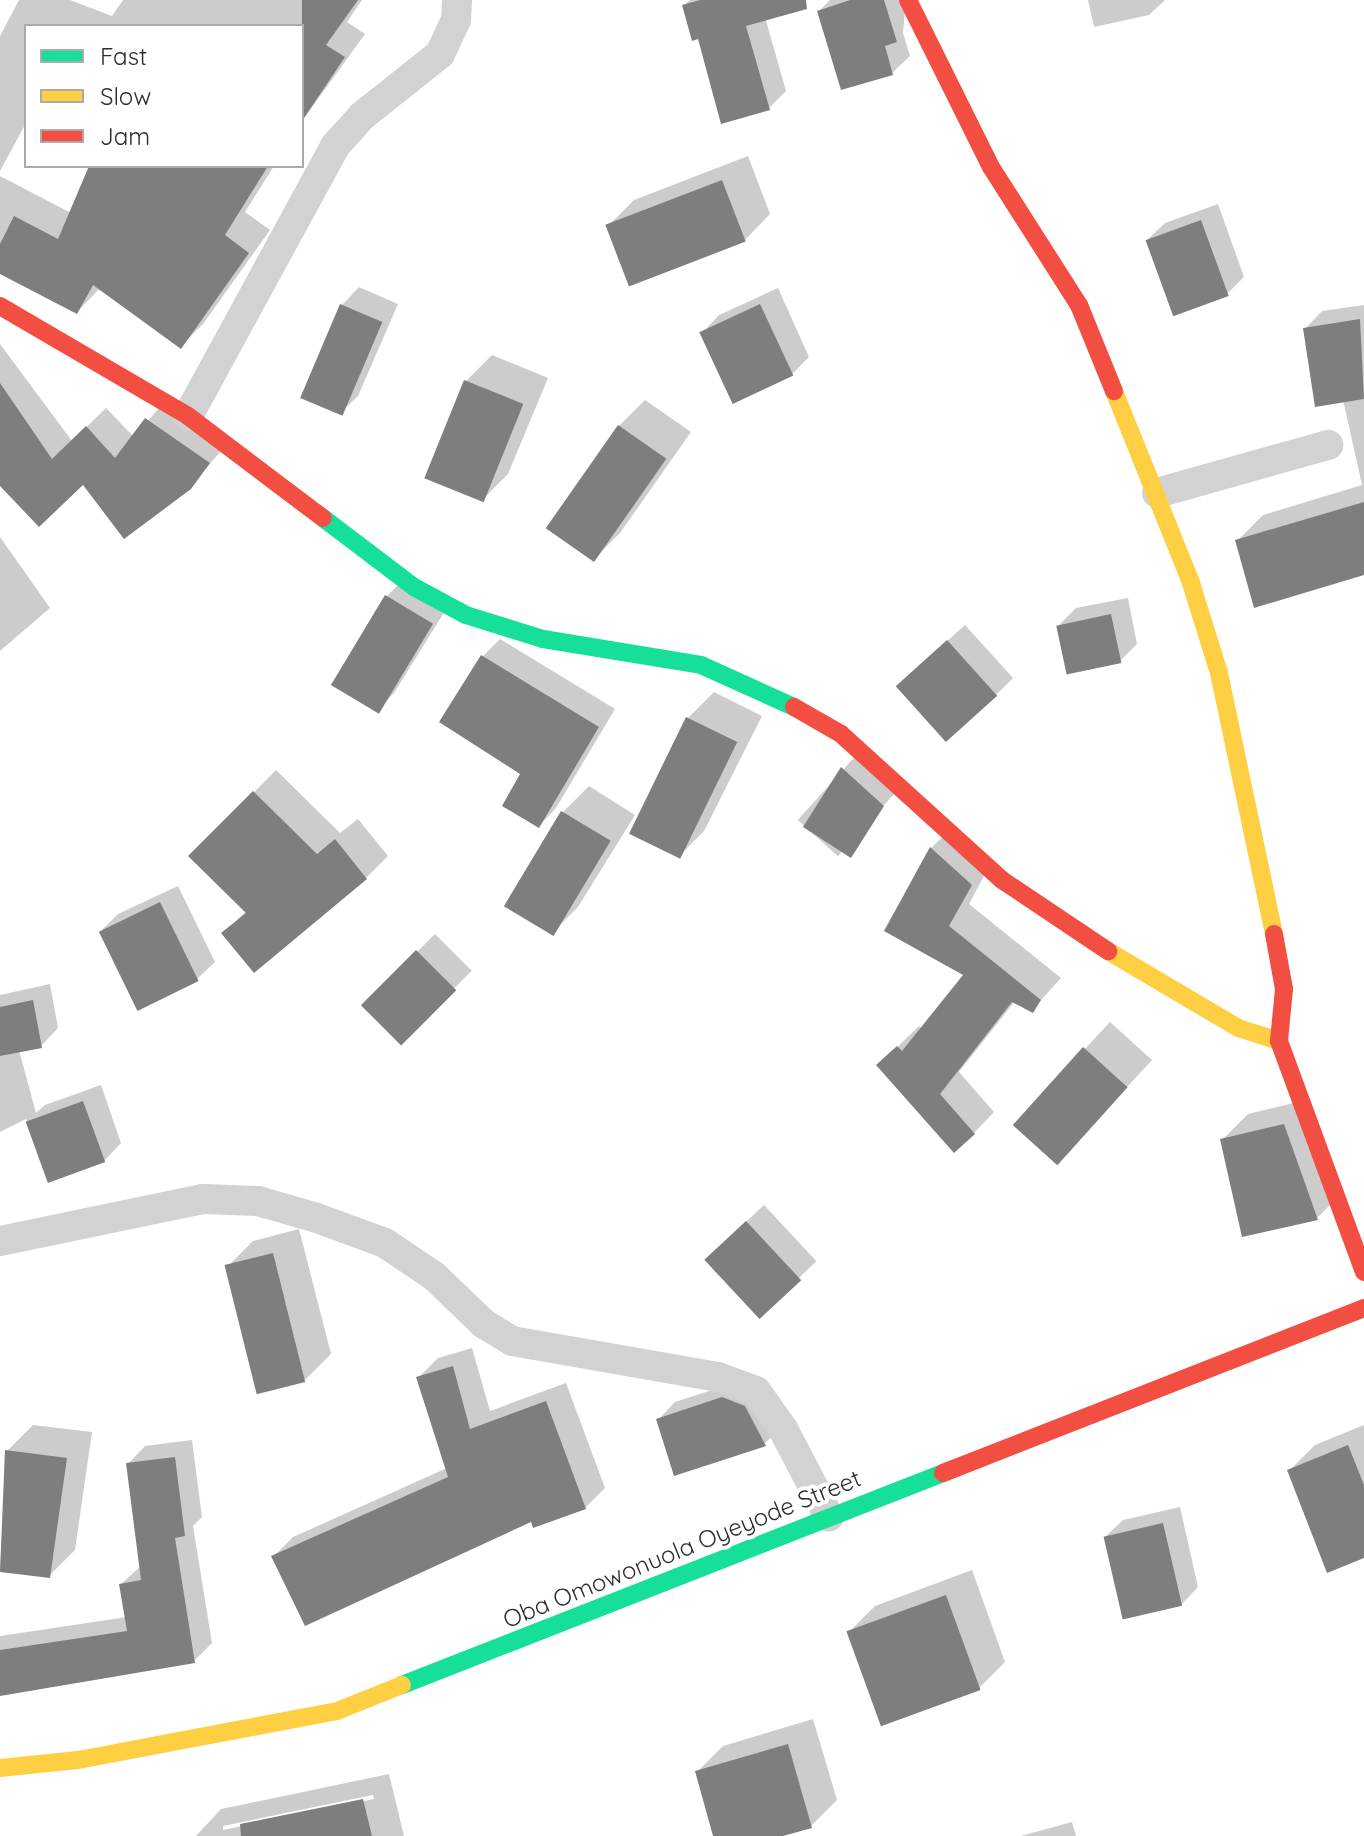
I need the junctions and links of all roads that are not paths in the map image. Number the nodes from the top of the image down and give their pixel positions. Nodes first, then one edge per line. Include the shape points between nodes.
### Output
1 (457, 0) edge
2 (908, 0) edge
3 (0, 306) edge
4 (188, 416) junction
5 (1328, 445) dead end
6 (1157, 493) junction
7 (1279, 1041) junction
8 (0, 1241) edge
9 (1364, 1272) edge
10 (1364, 1308) edge
11 (829, 1517) junction
12 (0, 1768) edge

1 - 4 street via 456,20 440,54 362,116 335,146
2 - 6 street via 991,167 1079,305 1124,425
3 - 4 street
4 - 7 street via 414,587 466,615 543,639 701,665 769,693 829,727 1002,880 1141,973 1238,1028
5 - 6 street
6 - 7 street via 1219,673 1256,832 1284,989
7 - 9 street
8 - 11 street via 203,1199 258,1201 317,1218 385,1243 512,1341 718,1377 756,1391 783,1429
10 - 11 street, Oba Omowonuola Oyeyode Street
11 - 12 street, Oba Omowonuola Oyeyode Street via 337,1711 78,1760

